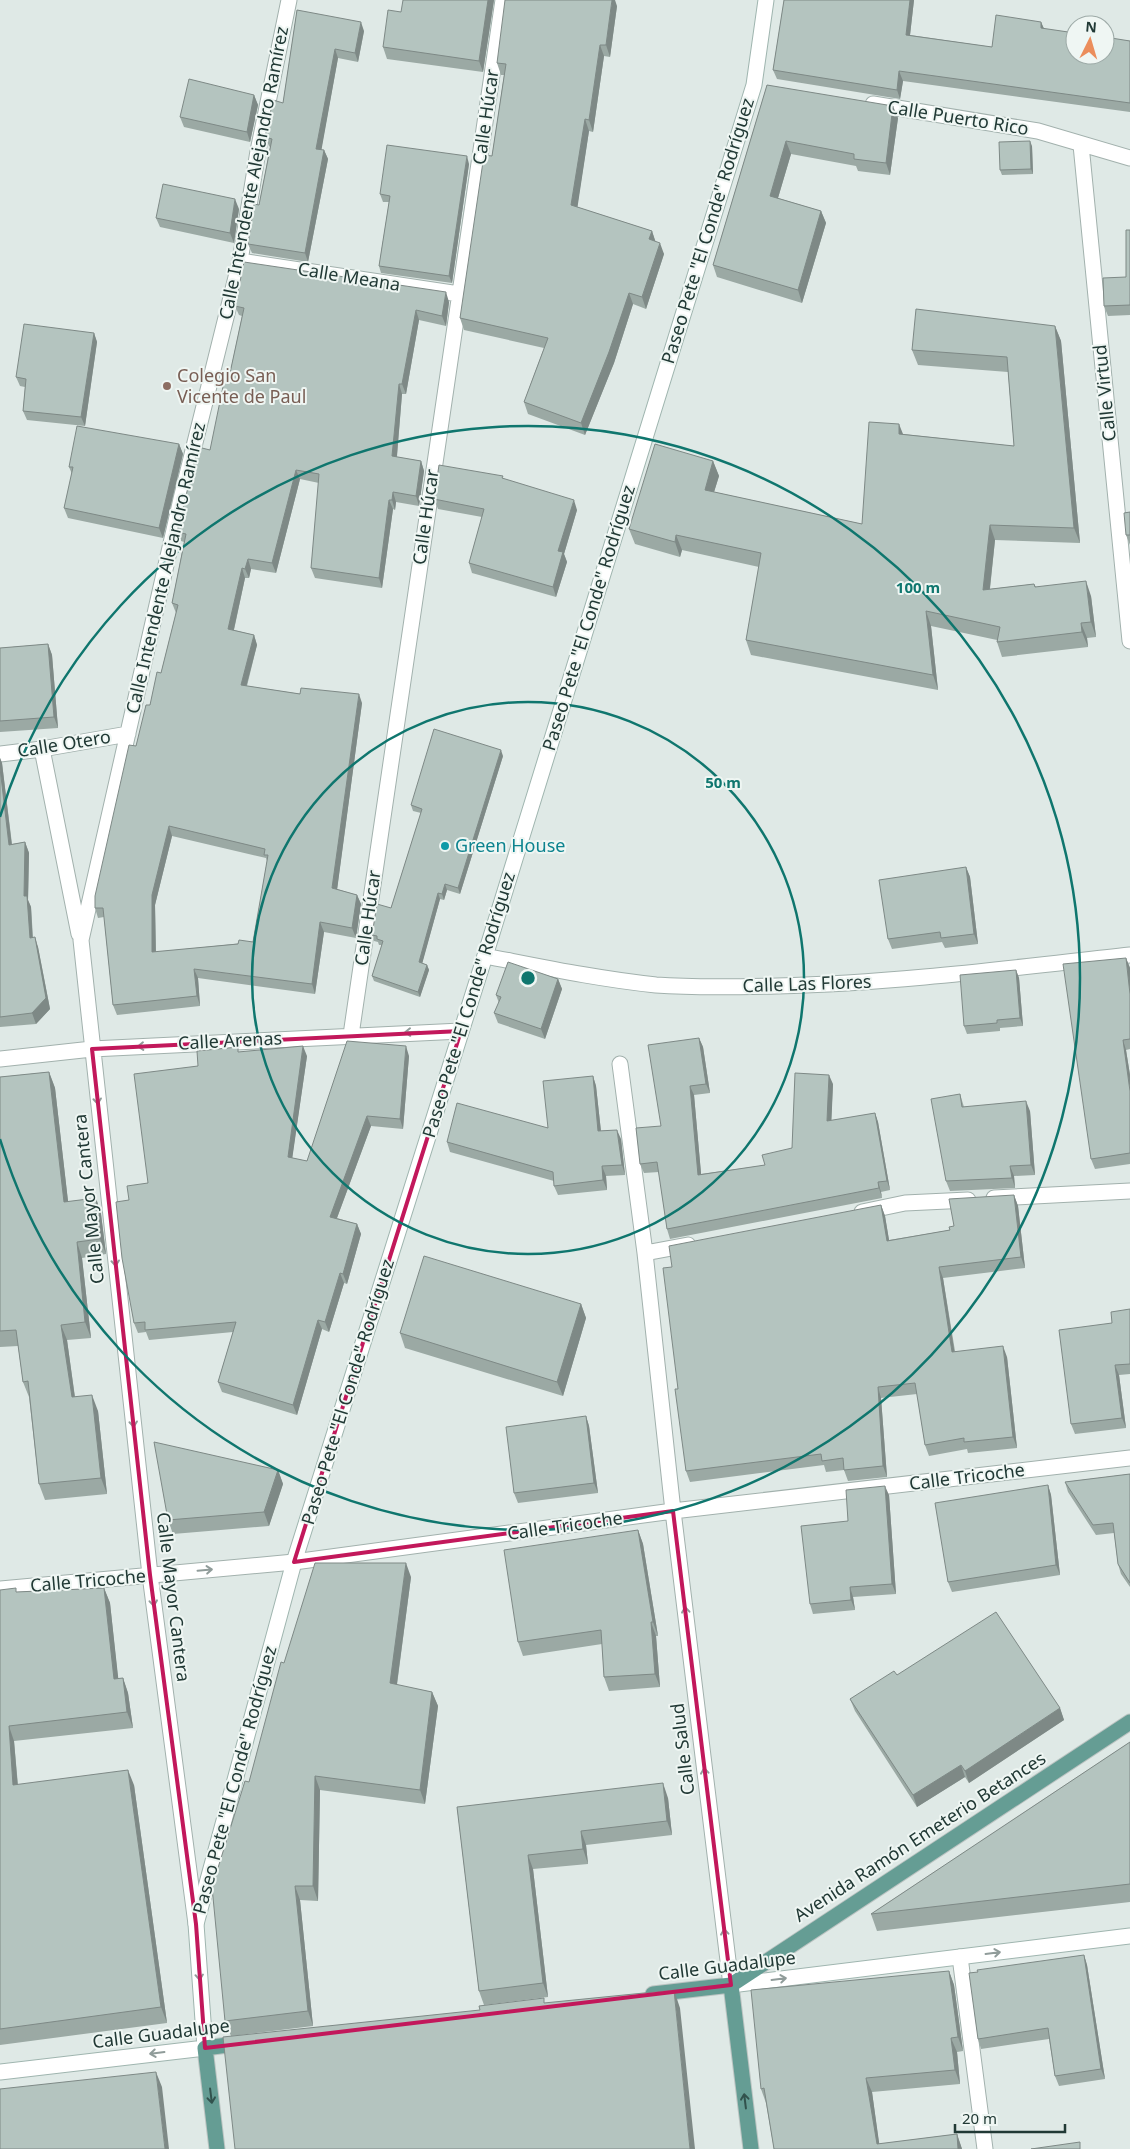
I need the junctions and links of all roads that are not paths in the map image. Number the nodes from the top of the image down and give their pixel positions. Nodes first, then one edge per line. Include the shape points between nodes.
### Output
1 (289, 0) edge
2 (503, 0) edge
3 (766, 0) edge
4 (754, 84) junction
5 (773, 88) edge
6 (862, 102) edge
7 (1081, 145) junction
8 (1130, 158) edge
9 (240, 261) junction
10 (459, 294) junction
11 (1130, 641) edge
12 (128, 734) junction
13 (42, 749) junction
14 (0, 754) edge
15 (81, 940) junction
16 (1130, 955) edge
17 (485, 956) junction
18 (461, 1031) junction
19 (351, 1035) junction
20 (92, 1049) junction
21 (0, 1059) edge
22 (620, 1064) dead end
23 (1130, 1191) edge
24 (848, 1214) edge
25 (703, 1242) edge
26 (645, 1253) junction
27 (1130, 1458) edge
28 (673, 1511) junction
29 (294, 1562) junction
30 (150, 1575) junction
31 (0, 1589) edge
32 (1130, 1722) edge
33 (196, 1924) junction
34 (1130, 1936) edge
35 (960, 1957) junction
36 (731, 1984) junction
37 (642, 1995) edge
38 (255, 2042) edge
39 (205, 2048) junction
40 (0, 2072) edge
41 (217, 2149) edge
42 (751, 2149) edge
43 (986, 2149) edge

1 - 9 street, Calle Intendente Alejandro Ramírez via 258,151
2 - 10 street, Calle Húcar
3 - 4 street, Paseo Pete "El Conde" Rodríguez
4 - 5 street
4 - 17 street, Paseo Pete "El Conde" Rodríguez
6 - 7 street, Calle Puerto Rico via 1038,131
7 - 8 street, Calle Puerto Rico
7 - 11 street, Calle Virtud
9 - 10 street, Calle Meana
9 - 12 street, Calle Intendente Alejandro Ramírez via 181,499
10 - 19 street, Calle Húcar
12 - 13 street, Calle Otero
12 - 15 street, Calle Intendente Alejandro Ramírez
13 - 14 street, Calle Otero
13 - 15 street
15 - 20 street, Calle Intendente Alejandro Ramírez
16 - 17 street, Calle Las Flores via 844,985 712,987 599,978
17 - 18 street, Paseo Pete "El Conde" Rodríguez
18 -> 19 street, Calle Arenas
18 - 29 street, Paseo Pete "El Conde" Rodríguez
19 -> 20 street, Calle Arenas
20 - 21 street, Calle Arenas
20 -> 30 street, Calle Mayor Cantera
22 - 26 street, Calle Salud
23 - 24 street via 905,1203
25 - 26 street
26 - 28 street, Calle Salud
27 - 28 street, Calle Tricoche
28 - 29 street, Calle Tricoche
36 -> 28 street, Calle Salud
30 -> 29 street, Calle Tricoche
29 - 33 street, Paseo Pete "El Conde" Rodríguez
30 - 31 street, Calle Tricoche
30 -> 33 street, Calle Mayor Cantera
32 - 36 main road, Avenida Ramón Emeterio Betances
33 -> 39 street, Calle Mayor Cantera
35 -> 34 street, Calle Guadalupe
36 -> 35 street, Calle Guadalupe
35 - 43 street
36 - 37 main road, Calle Guadalupe
42 -> 36 main road, Calle Salud
38 - 39 main road, Calle Guadalupe
39 -> 40 street, Calle Guadalupe
39 -> 41 main road, Calle Mayor Cantera

